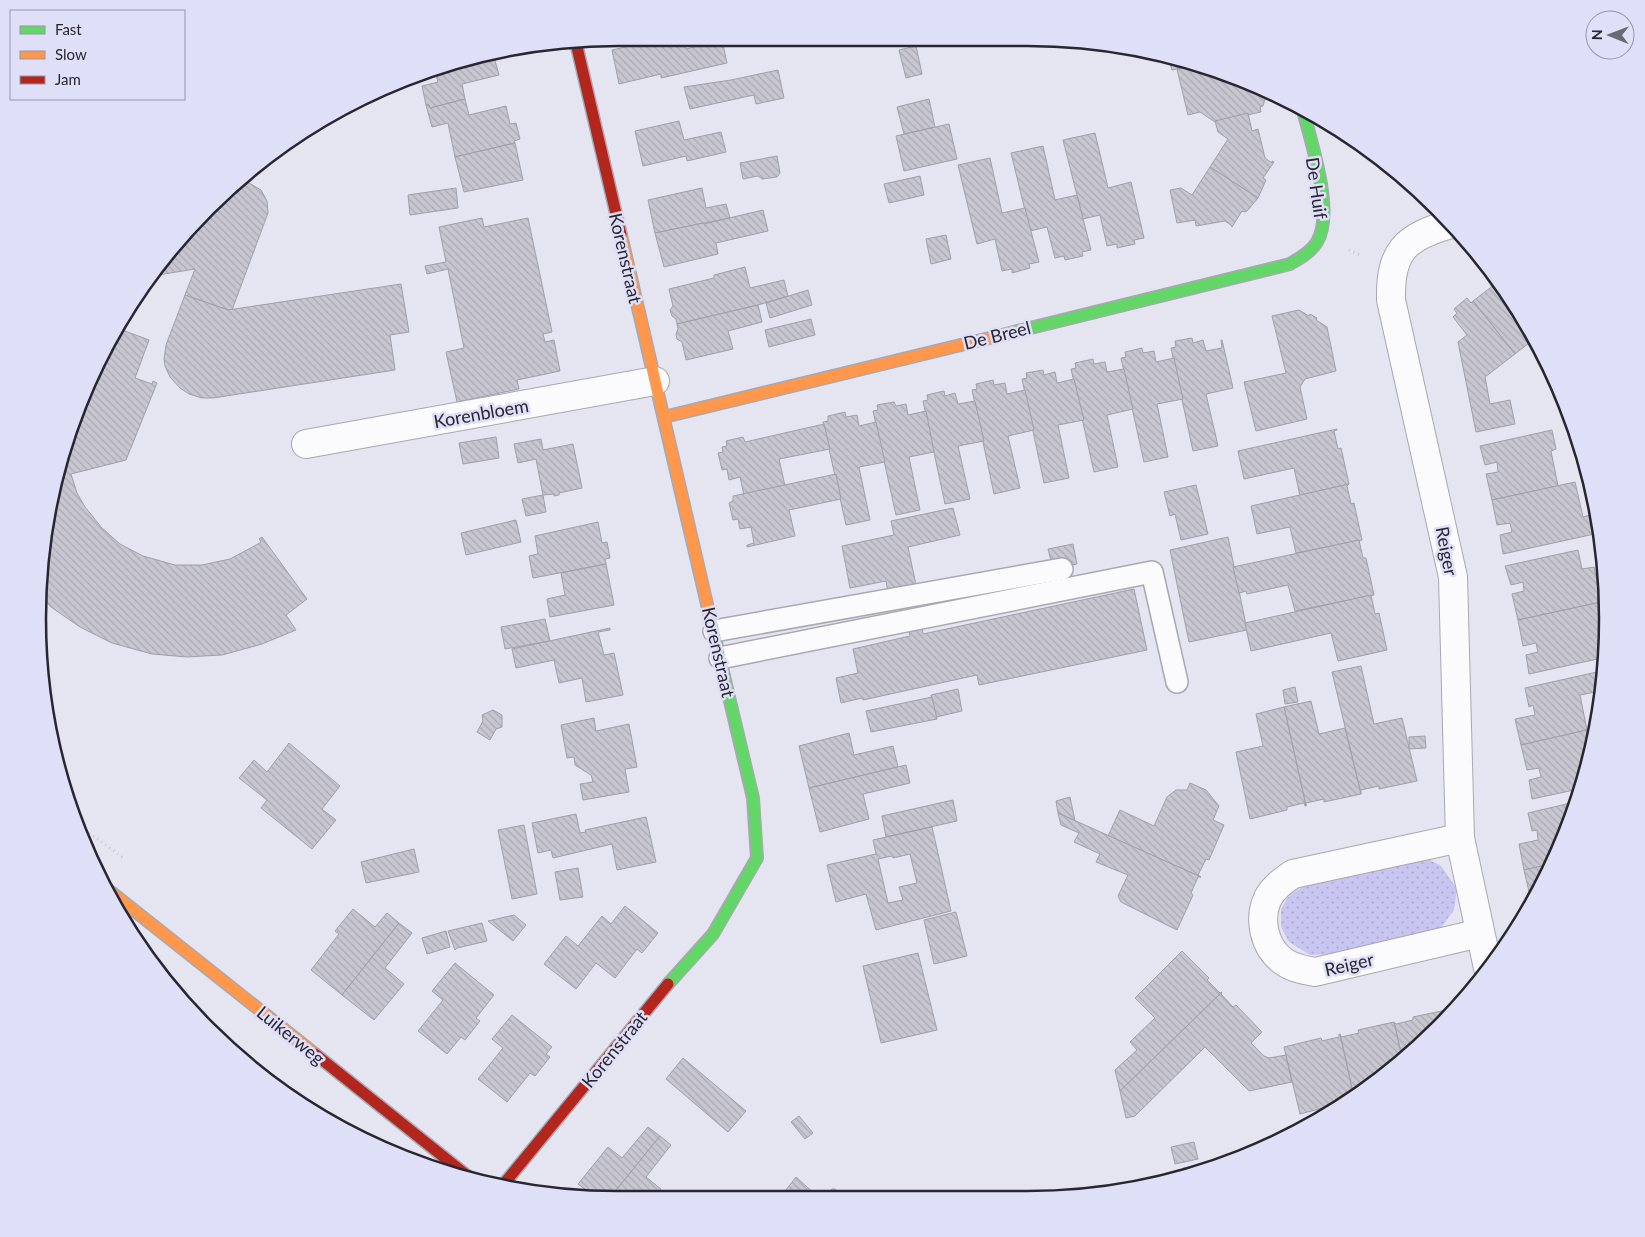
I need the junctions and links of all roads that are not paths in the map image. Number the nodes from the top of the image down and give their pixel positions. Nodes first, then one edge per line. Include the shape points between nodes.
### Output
1 (577, 47) edge
2 (1306, 119) edge
3 (1443, 226) edge
4 (1320, 237) joint
5 (655, 381) junction
6 (664, 416) junction
7 (306, 444) dead end
8 (1062, 569) dead end
9 (714, 631) junction
10 (720, 658) junction
11 (1177, 682) dead end
12 (1460, 838) junction
13 (120, 899) edge
14 (1480, 933) junction
15 (1486, 959) edge
16 (455, 1166) edge
17 (507, 1180) edge

1 - 5 street, Korenstraat
2 - 4 street, De Huif via 1325,222
3 - 12 street, Reiger via 1427,231 1400,253 1392,270 1391,300 1453,577
4 - 6 street, De Breel via 1311,250 1290,264
5 - 6 street, Korenstraat
5 - 7 street, Korenbloem
6 - 9 street, Korenstraat
8 - 9 lane
9 - 10 street, Korenstraat
10 - 11 lane via 1152,572
10 - 17 street, Korenstraat via 753,798 757,858 713,934 656,998
12 - 14 street, Reiger
12 - 14 street, Reiger via 1293,874 1278,884 1268,898 1263,914 1264,932 1270,948 1282,961 1298,969 1315,972
13 - 16 street, Luikerweg
14 - 15 street, Reiger

